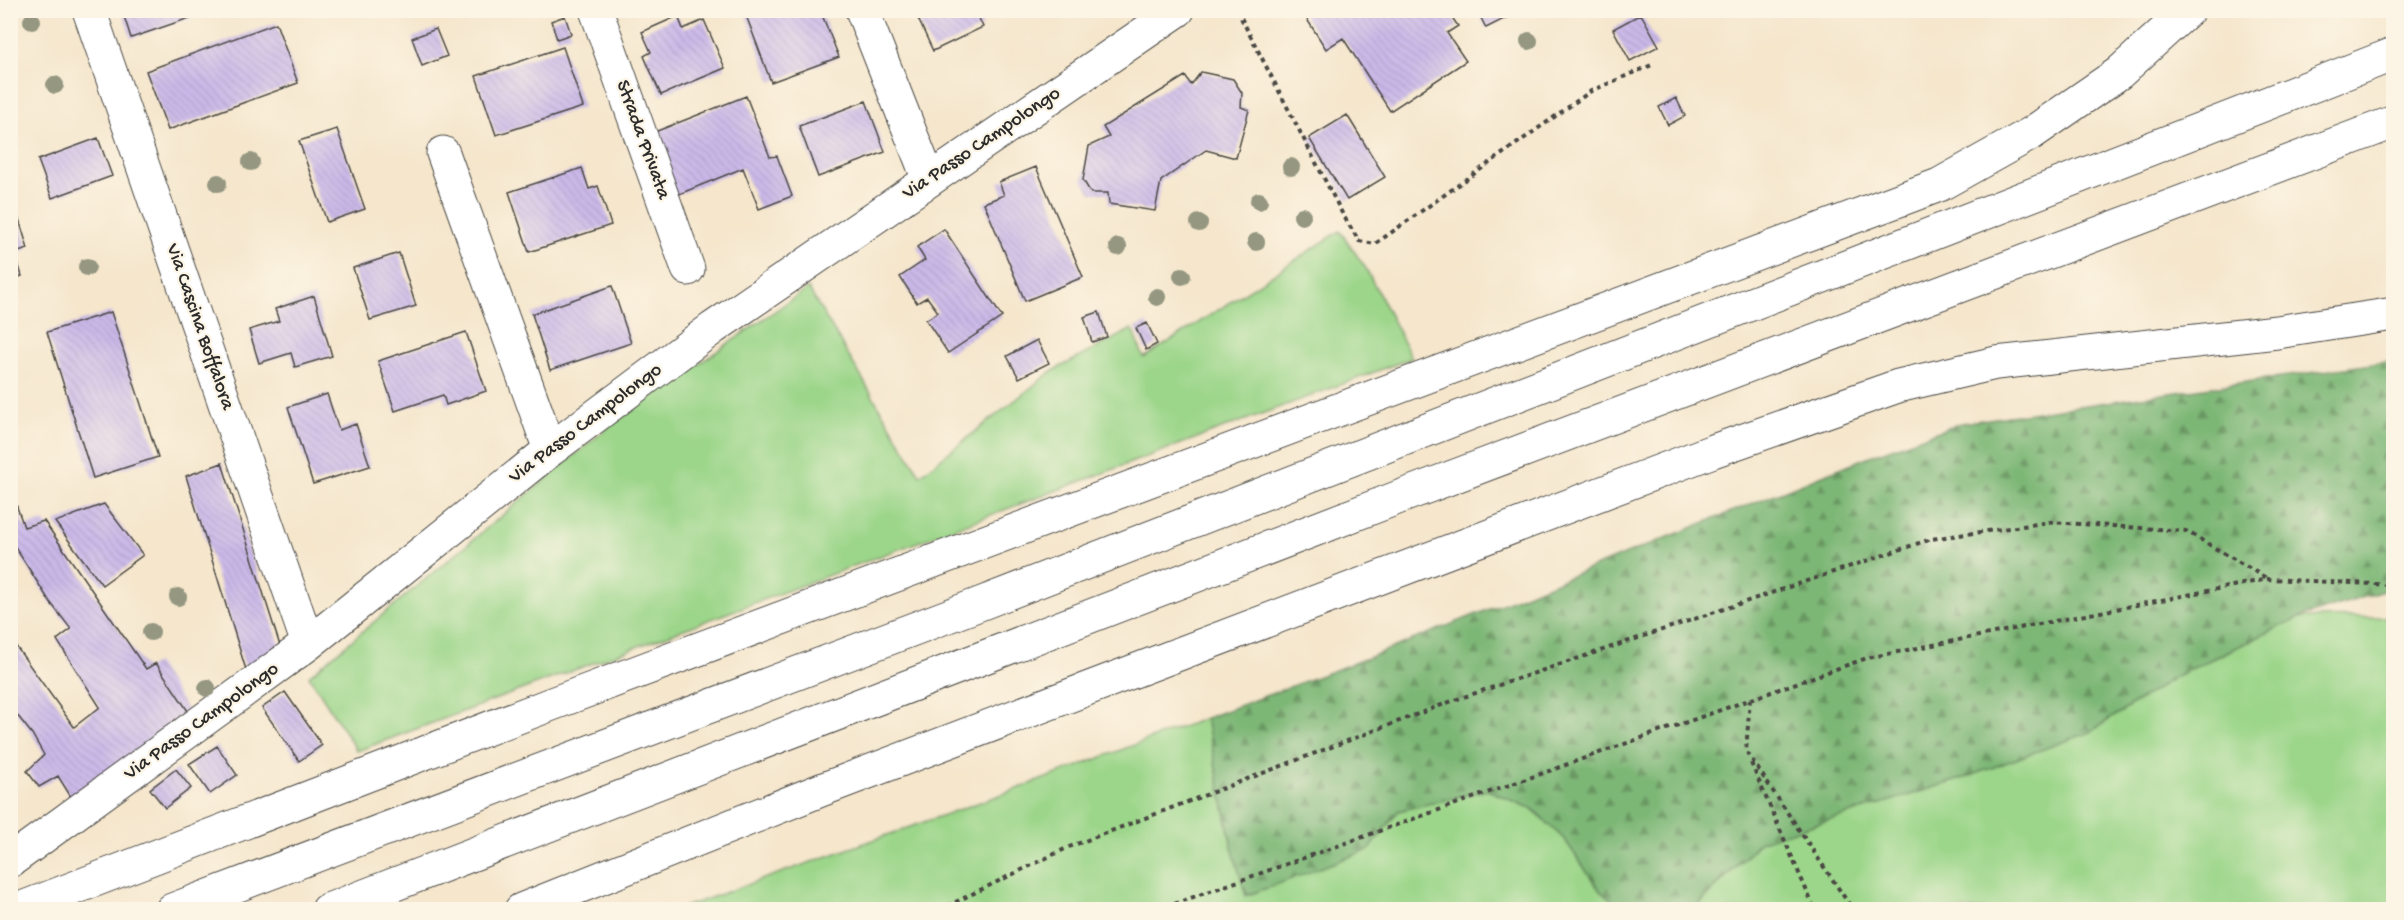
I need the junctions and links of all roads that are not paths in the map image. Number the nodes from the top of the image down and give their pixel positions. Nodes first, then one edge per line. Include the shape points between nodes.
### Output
1 (89, 10) edge
2 (596, 10) edge
3 (862, 10) edge
4 (1178, 10) edge
5 (2188, 10) edge
6 (2394, 54) edge
7 (2394, 122) edge
8 (443, 153) dead end
9 (929, 180) junction
10 (688, 269) dead end
11 (2394, 314) edge
12 (550, 450) junction
13 (309, 644) junction
14 (10, 861) edge
15 (17, 909) edge
16 (172, 909) edge
17 (328, 909) edge
18 (521, 909) edge

1 - 13 main road, Via Cascina Boffalora
2 - 10 main road, Strada Privata
3 - 9 main road
4 - 9 main road, Via Passo Campolongo
5 - 15 main road via 2119,72 2042,127 1939,185 549,705
6 - 16 main road via 977,605
7 - 17 main road via 1408,494
8 - 12 main road
9 - 12 main road, Via Passo Campolongo via 713,328
11 - 18 main road via 2277,332 1996,363 1898,386 1624,485 843,782
12 - 13 main road, Via Passo Campolongo
13 - 14 main road, Via Passo Campolongo

